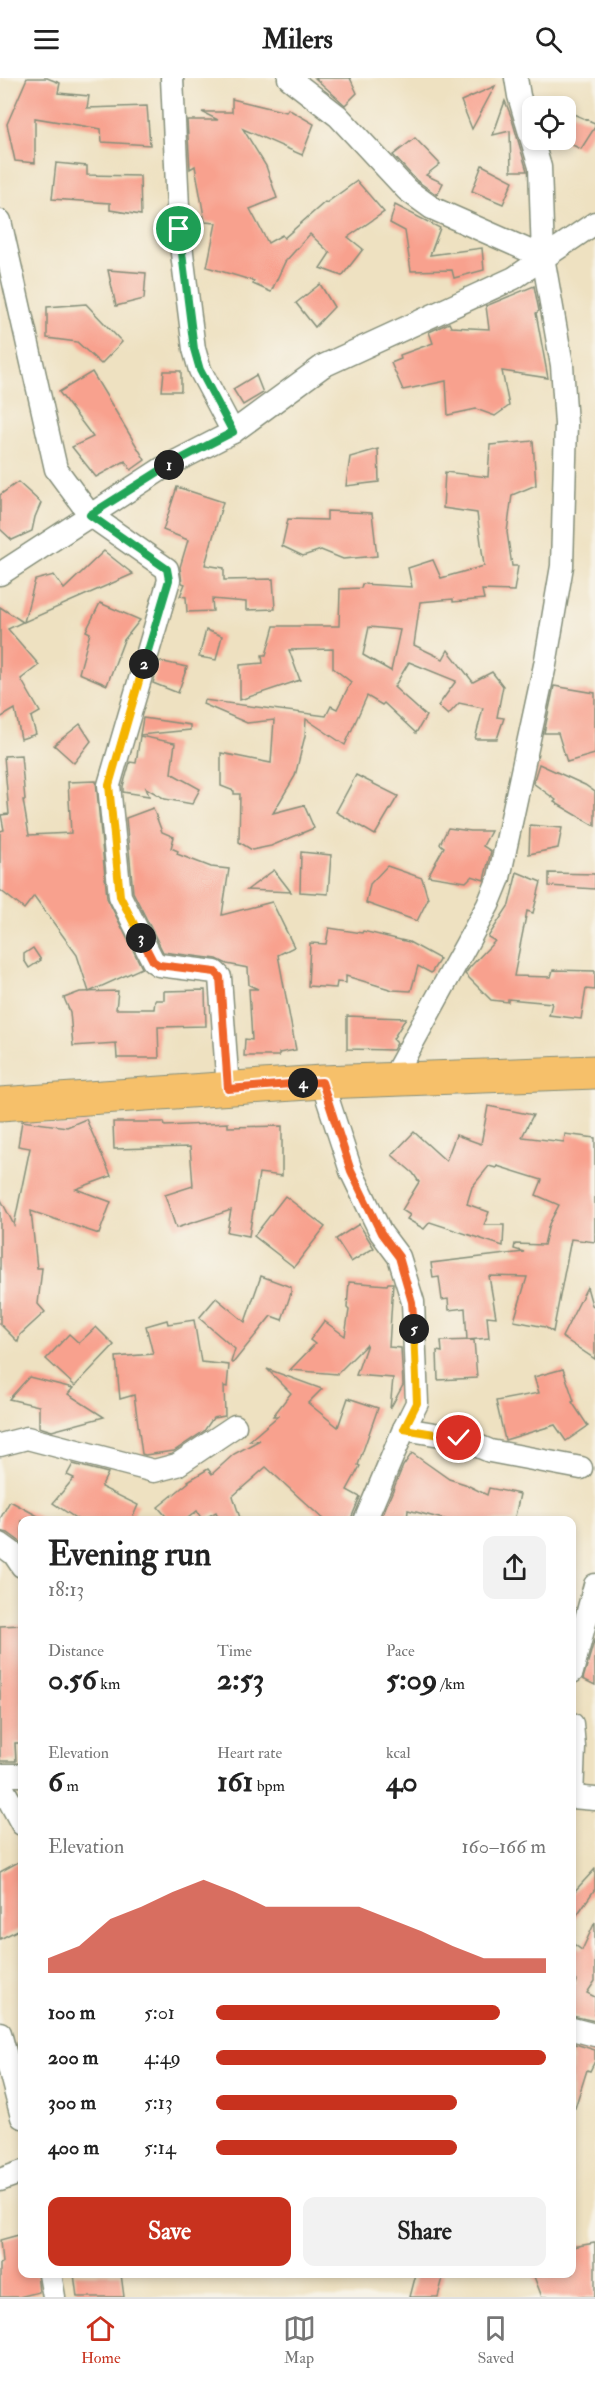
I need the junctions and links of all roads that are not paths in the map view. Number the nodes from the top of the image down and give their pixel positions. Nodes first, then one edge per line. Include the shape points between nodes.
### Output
1 (172, 78) edge
2 (289, 78) edge
3 (516, 78) edge
4 (0, 221) edge
5 (595, 223) edge
6 (543, 257) junction
7 (9, 297) edge
8 (233, 432) junction
9 (90, 515) junction
10 (0, 574) edge
11 (595, 1071) edge
12 (392, 1080) junction
13 (322, 1082) junction
14 (228, 1089) junction
15 (0, 1104) edge
16 (235, 1426) dead end
17 (404, 1429) junction
18 (0, 1445) edge
19 (581, 1468) dead end
20 (367, 1516) edge
21 (0, 1544) edge
22 (18, 1560) edge
23 (595, 1585) edge
24 (576, 1657) edge
25 (0, 1775) edge
26 (18, 1775) edge
27 (0, 1783) edge
28 (576, 1797) edge
29 (595, 1799) edge
30 (18, 1817) edge
31 (576, 2030) edge
32 (0, 2033) edge
33 (595, 2035) edge
34 (18, 2101) edge
35 (18, 2173) edge
36 (0, 2180) edge
37 (51, 2278) edge
38 (54, 2297) edge

1 - 8 street via 179,229 194,349 200,370
2 - 6 street via 338,116 407,190 432,208
3 - 6 street via 540,167
4 - 7 street
5 - 6 street
6 - 8 street via 514,278 323,366
6 - 12 street via 562,365 566,424 562,566 545,665 499,878
7 - 9 street via 56,470
8 - 9 street via 163,468
9 - 10 street
9 - 14 street via 167,569 169,580 109,785 120,896 153,961 215,972 220,977
11 - 12 main road
12 - 13 main road
13 - 14 main road
13 - 17 street via 351,1171 381,1233 399,1257 412,1302 417,1403
14 - 15 main road
16 - 18 street via 177,1465 154,1471 27,1438
17 - 19 street via 459,1438 490,1451
17 - 20 street
21 - 22 street
23 - 24 street
25 - 26 street
27 - 30 street
28 - 29 street
31 - 33 street
32 - 34 street
35 - 36 street
37 - 38 street

